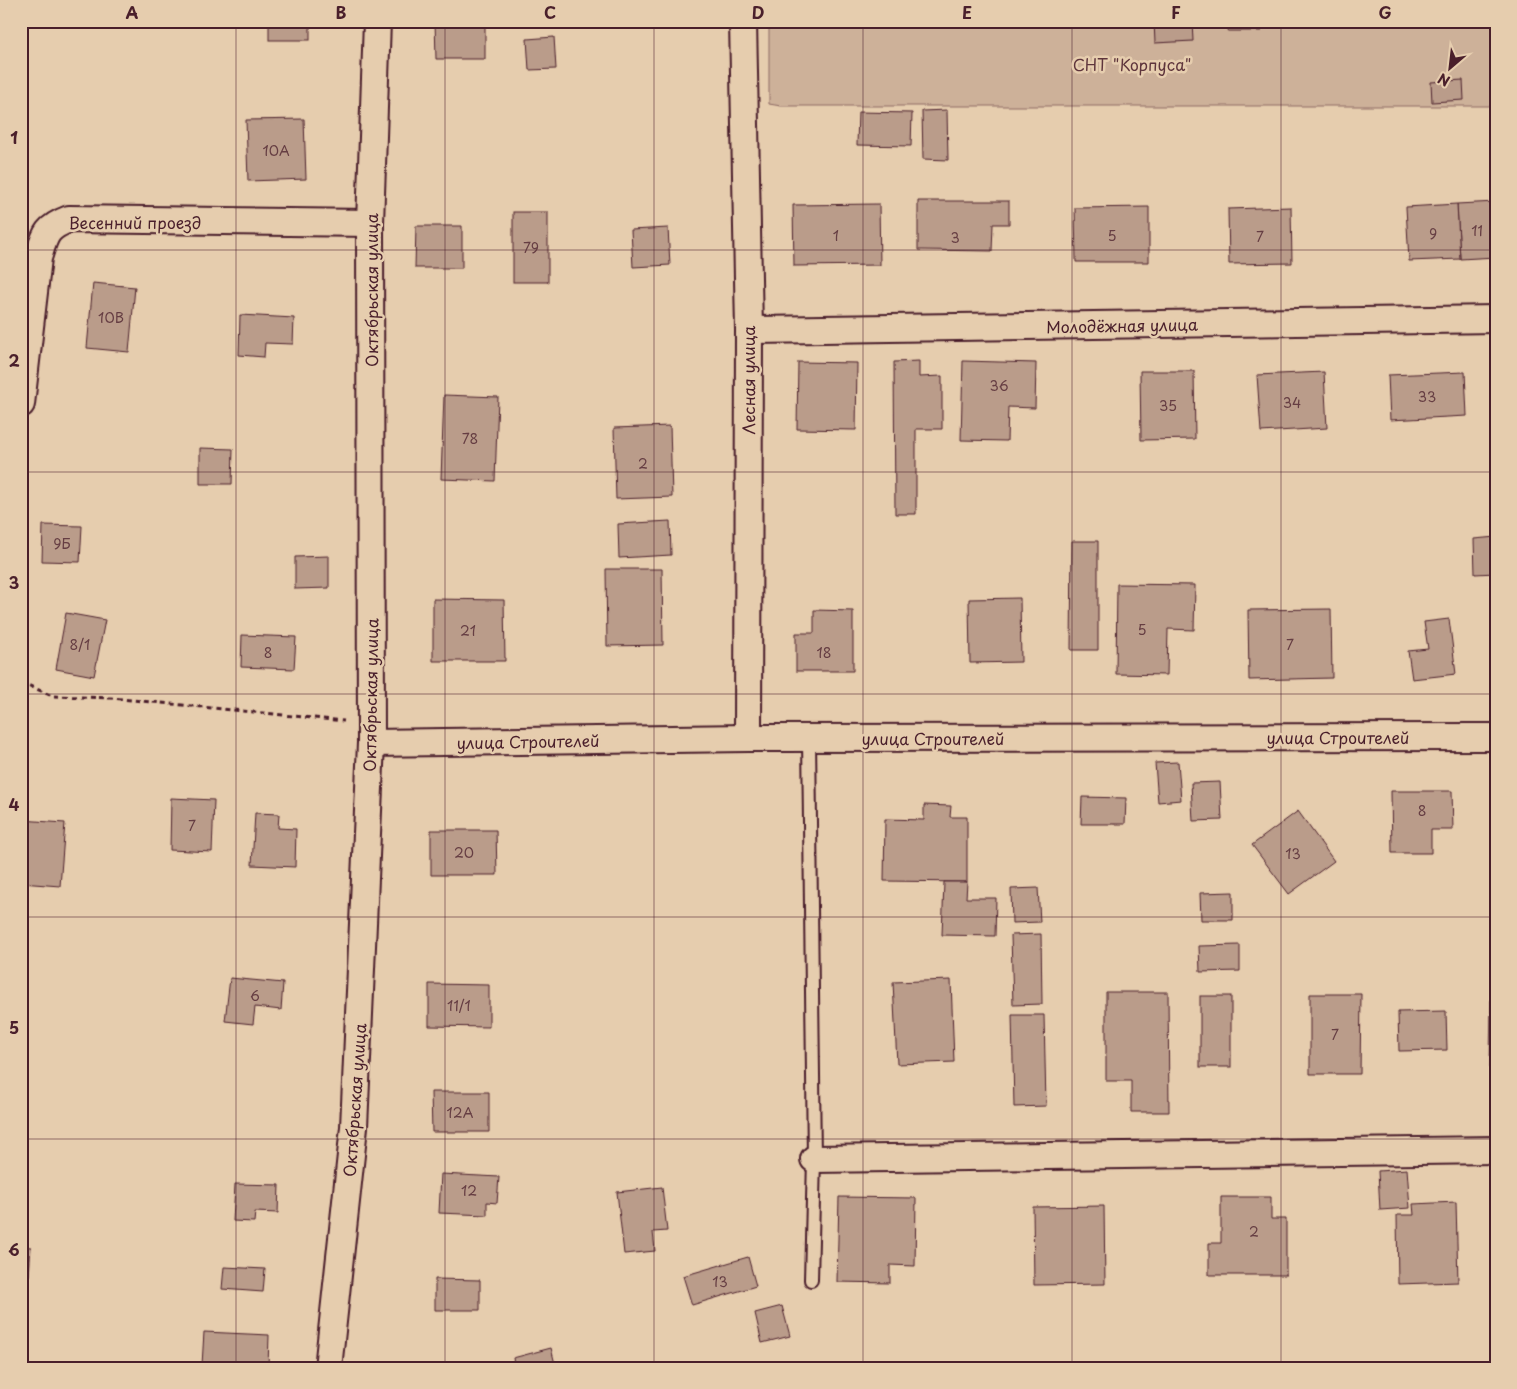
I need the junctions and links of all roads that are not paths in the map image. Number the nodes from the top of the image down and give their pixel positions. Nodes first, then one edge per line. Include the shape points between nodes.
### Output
1 (377, 21) edge
2 (742, 21) edge
3 (370, 223) junction
4 (1496, 320) edge
5 (749, 330) junction
6 (21, 404) edge
7 (371, 733) junction
8 (1496, 737) edge
9 (748, 738) junction
10 (809, 738) junction
11 (1496, 1150) edge
12 (814, 1158) junction
13 (811, 1280) dead end
14 (328, 1368) edge

1 - 3 street, Октябрьская улица
2 - 5 street, Лесная улица
3 - 6 street, Весенний проезд via 69,219 52,226 38,258
3 - 7 street, Октябрьская улица
4 - 5 street, Молодёжная улица
5 - 9 street, Лесная улица
7 - 9 street, улица Строителей
7 - 14 street, Октябрьская улица via 354,1127
8 - 10 street, улица Строителей
9 - 10 street, улица Строителей
10 - 12 lane
11 - 12 street
12 - 13 lane

